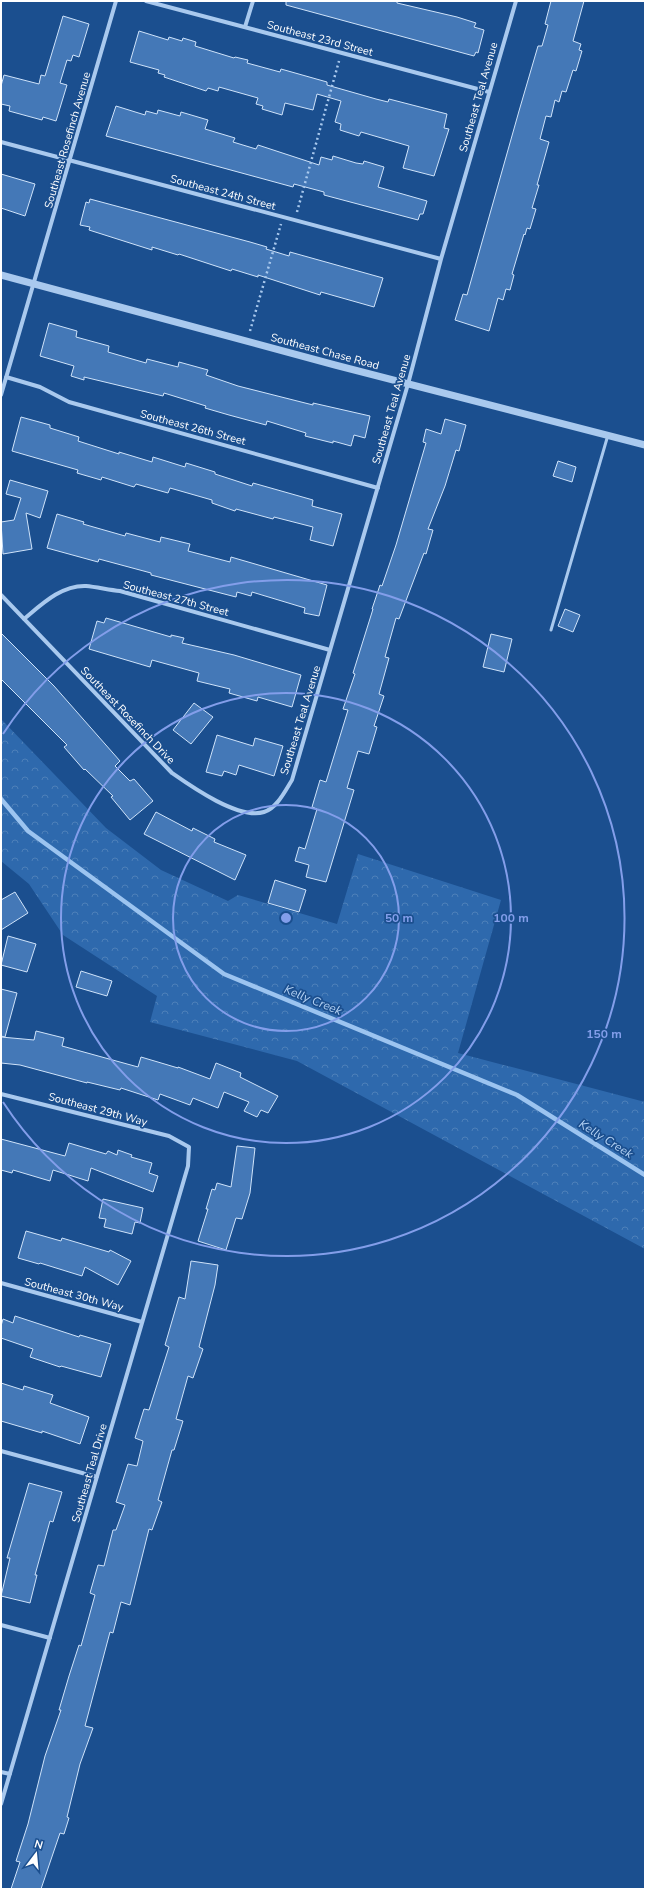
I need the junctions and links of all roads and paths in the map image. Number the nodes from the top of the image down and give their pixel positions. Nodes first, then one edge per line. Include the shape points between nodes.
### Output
1 (116, 1) edge
2 (146, 1) edge
3 (253, 1) edge
4 (516, 1) edge
5 (245, 28) junction
6 (341, 53) junction
7 (489, 92) junction
8 (1, 142) edge
9 (70, 160) junction
10 (284, 217) junction
11 (294, 220) junction
12 (440, 259) junction
13 (1, 275) edge
14 (33, 283) junction
15 (247, 341) junction
16 (6, 377) junction
17 (408, 384) junction
18 (1, 395) edge
19 (608, 435) junction
20 (645, 445) edge
21 (378, 488) junction
22 (1, 595) edge
23 (24, 619) junction
24 (551, 630) dead end
25 (330, 650) junction
26 (264, 812) joint
27 (1, 1094) edge
28 (189, 1147) joint
29 (1, 1283) edge
30 (142, 1322) junction
31 (1, 1451) edge
32 (97, 1477) junction
33 (1, 1625) edge
34 (50, 1638) junction
35 (1, 1772) edge
36 (10, 1774) junction
37 (1, 1804) edge

1 - 9 street, Southeast Rosefinch Avenue
2 - 5 street, Southeast 23rd Street
3 - 5 street
4 - 7 street, Southeast Teal Avenue
5 - 6 street, Southeast 23rd Street
6 - 7 street, Southeast 23rd Street
6 - 11 path
7 - 12 street, Southeast Teal Avenue
8 - 9 street, Southeast 24th Street
9 - 10 street, Southeast 24th Street
9 - 14 street, Southeast Rosefinch Avenue
10 - 11 street, Southeast 24th Street
10 - 15 path
11 - 12 street, Southeast 24th Street
12 - 17 street, Southeast Teal Avenue
13 - 14 street, Southeast Chase Road
14 - 15 street, Southeast Chase Road
14 - 16 street
15 - 17 street, Southeast Chase Road
16 - 18 street
16 - 21 street, Southeast 26th Street via 40,386 68,402
17 - 19 street, Southeast Chase Road
17 - 21 street, Southeast Teal Avenue
19 - 20 street, Southeast Chase Road
19 - 24 lane
21 - 25 street, Southeast Teal Avenue
22 - 23 street, Southeast Rosefinch Drive
23 - 25 street, Southeast 27th Street via 49,598 66,590 84,586 120,592
23 - 26 street, Southeast Rosefinch Drive via 172,773 203,795 227,806 248,813
25 - 26 street, Southeast Teal Avenue via 292,780 280,800
27 - 28 street, Southeast 29th Way via 169,1136
28 - 30 street, Southeast Teal Drive via 188,1166
29 - 30 street, Southeast 30th Way
30 - 32 street, Southeast Teal Drive
31 - 32 street
32 - 34 street, Southeast Teal Drive
33 - 34 street
34 - 36 street, Southeast Teal Drive
35 - 36 street
36 - 37 street, Southeast Teal Drive

